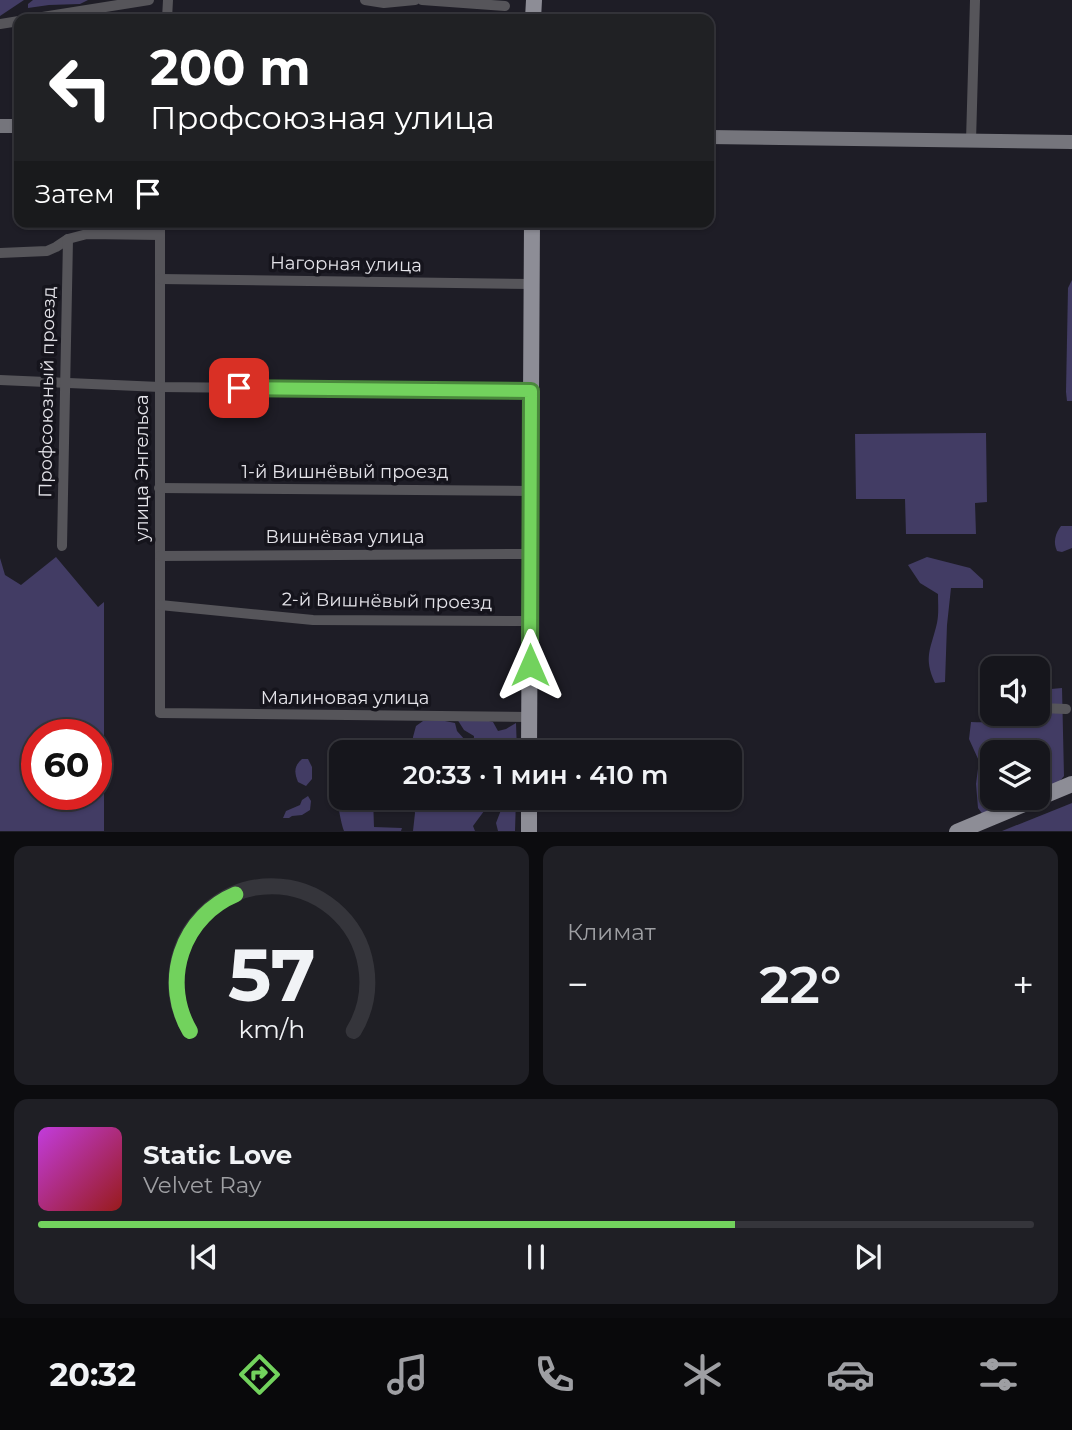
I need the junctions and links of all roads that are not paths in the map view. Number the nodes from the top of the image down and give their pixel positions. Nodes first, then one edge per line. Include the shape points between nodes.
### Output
1 (149, 0) edge
2 (365, 0) edge
3 (415, 0) edge
4 (422, 0) edge
5 (975, 0) edge
6 (505, 6) dead end
7 (61, 14) edge
8 (714, 137) edge
9 (971, 141) junction
10 (1072, 142) edge
11 (160, 228) edge
12 (532, 228) edge
13 (160, 235) junction
14 (68, 239) junction
15 (0, 253) edge
16 (160, 279) junction
17 (531, 284) junction
18 (0, 380) edge
19 (65, 384) junction
20 (160, 387) junction
21 (531, 391) junction
22 (159, 488) junction
23 (530, 491) junction
24 (62, 546) dead end
25 (530, 554) junction
26 (160, 556) junction
27 (160, 605) junction
28 (530, 621) junction
29 (1050, 708) edge
30 (1066, 709) dead end
31 (160, 713) joint
32 (529, 717) junction
33 (529, 740) edge
34 (1072, 784) edge
35 (529, 810) edge
36 (529, 831) edge
37 (957, 831) edge

1 - 7 street
2 - 3 street
4 - 6 street
5 - 9 street
8 - 9 street
9 - 10 street
11 - 13 street, улица Энгельса
12 - 17 main road
13 - 14 street via 87,234
13 - 16 street, улица Энгельса
14 - 15 street via 47,251
14 - 19 street, Профсоюзный проезд
16 - 17 street, Нагорная улица
16 - 20 street, улица Энгельса
17 - 21 main road
18 - 19 street
19 - 20 street
19 - 24 street, Профсоюзный проезд
20 - 21 street
20 - 22 street, улица Энгельса
21 - 23 main road
22 - 23 street, 1-й Вишнёвый проезд
22 - 26 street, улица Энгельса
23 - 25 main road
25 - 26 street, Вишнёвая улица
25 - 28 main road
26 - 27 street, улица Энгельса
27 - 28 street, 2-й Вишнёвый проезд via 313,620
27 - 31 street, улица Энгельса
28 - 32 main road
29 - 30 street
31 - 32 street, Малиновая улица
32 - 33 main road
34 - 37 main road
35 - 36 main road

